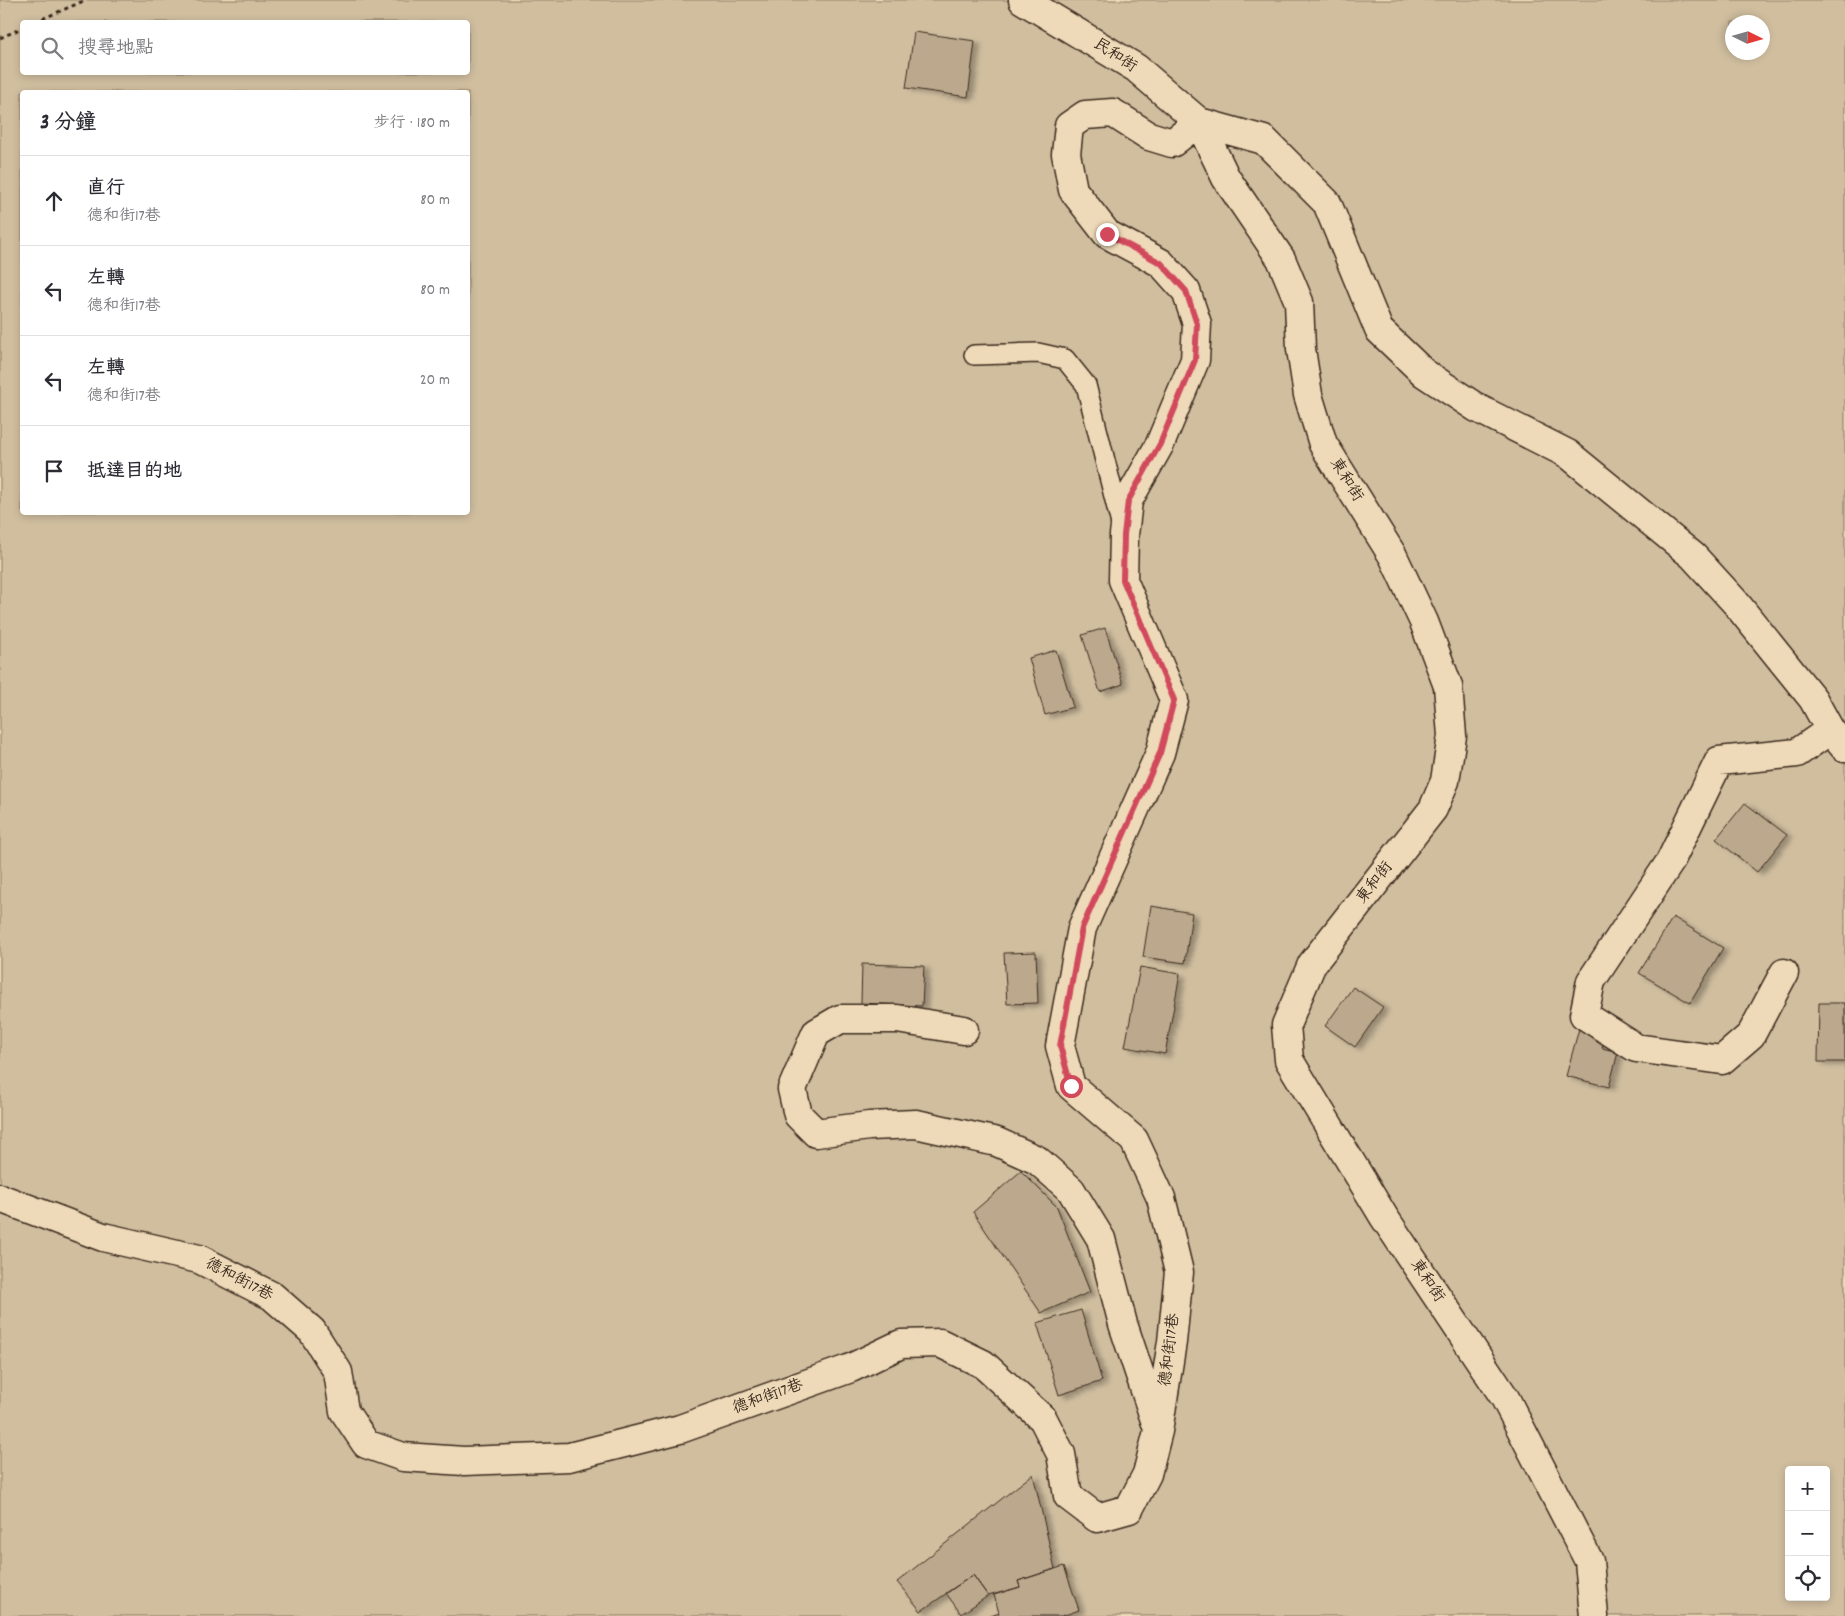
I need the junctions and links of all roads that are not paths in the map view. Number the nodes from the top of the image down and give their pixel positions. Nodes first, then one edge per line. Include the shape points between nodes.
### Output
1 (1023, 0) edge
2 (1199, 122) junction
3 (974, 355) dead end
4 (1124, 535) junction
5 (1838, 739) edge
6 (1784, 973) dead end
7 (964, 1030) dead end
8 (0, 1198) edge
9 (1158, 1431) junction
10 (1594, 1616) edge

1 - 2 street, 民和街 via 1136,68
2 - 4 street, 德和街17巷 via 1172,143 1149,136 1113,113 1085,115 1069,126 1066,154 1073,190 1107,234 1161,263 1186,291 1197,324 1195,360 1160,444 1128,501
2 - 5 street via 1264,140 1327,204 1379,330 1424,373 1477,408 1568,454 1693,556 1735,602 1813,700
2 - 10 street, 東和街 via 1226,178 1281,259 1299,302 1308,396 1323,444 1393,556 1424,622 1448,686 1452,736 1445,781 1433,809 1312,964 1286,1025 1289,1060 1384,1217 1505,1398 1589,1562
3 - 4 lane via 1038,353 1065,359 1086,386
4 - 9 street, 德和街17巷 via 1123,580 1174,700 1160,753 1082,928 1060,1046 1071,1086 1134,1140 1161,1198 1179,1272
5 - 6 street via 1798,753 1719,760 1670,862 1591,980 1584,1015 1636,1048 1722,1060 1751,1035
7 - 9 street via 897,1019 840,1019 816,1033 812,1041 792,1089 798,1115 816,1133 916,1124 997,1142 1037,1160 1071,1190 1101,1239 1123,1324
8 - 9 street, 德和街17巷 via 103,1237 199,1259 272,1296 312,1332 338,1372 344,1411 366,1444 403,1457 464,1461 569,1457 680,1429 851,1368 901,1344 940,1343 983,1364 1043,1418 1061,1454 1068,1496 1097,1518 1129,1509 1147,1474

